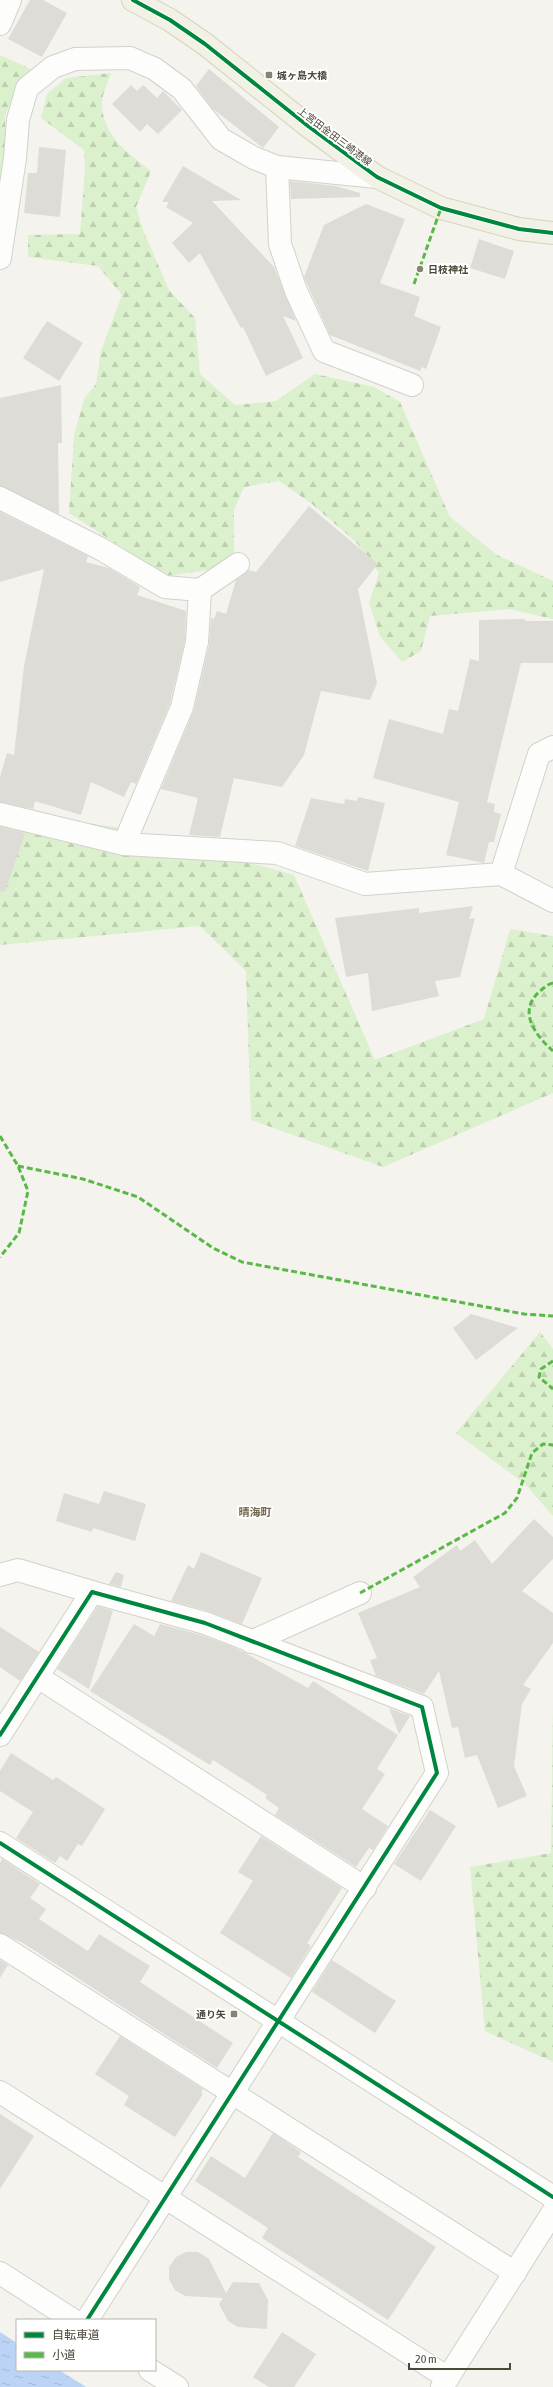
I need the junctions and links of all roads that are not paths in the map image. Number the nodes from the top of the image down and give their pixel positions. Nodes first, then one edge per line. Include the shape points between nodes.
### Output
1 (10, 0) edge
2 (133, 0) edge
3 (0, 24) edge
4 (277, 167) junction
5 (376, 177) junction
6 (553, 233) edge
7 (0, 258) edge
8 (412, 385) dead end
9 (0, 498) edge
10 (238, 564) dead end
11 (200, 590) junction
12 (553, 747) edge
13 (0, 814) edge
14 (124, 844) junction
15 (501, 874) junction
16 (553, 901) edge
17 (0, 1575) edge
18 (92, 1592) junction
19 (360, 1593) dead end
20 (251, 1642) junction
21 (38, 1677) junction
22 (0, 1735) edge
23 (0, 1843) edge
24 (365, 1888) junction
25 (0, 1944) edge
26 (278, 2020) junction
27 (0, 2092) edge
28 (231, 2094) junction
29 (553, 2197) edge
30 (164, 2199) junction
31 (553, 2212) edge
32 (515, 2273) junction
33 (0, 2274) edge
34 (71, 2319) edge
35 (88, 2319) edge
36 (152, 2371) edge
37 (445, 2382) edge
38 (176, 2387) edge

1 - 3 street
2 - 5 main road, 上宮田金田三崎港線 via 170,20 205,44
4 - 5 street
4 - 7 street via 254,158 221,139 182,89 155,69 130,58 75,59 53,67 27,88 18,120
4 - 8 street via 280,244 296,291 324,351
5 - 6 main road, 上宮田金田三崎港線 via 441,208 519,229
9 - 11 street via 101,549 165,587
10 - 11 street
11 - 14 street via 197,642 182,707
12 - 15 street via 539,754
13 - 14 street
14 - 15 street via 277,853 365,884
15 - 16 street
17 - 18 street via 18,1570
18 - 20 street via 205,1623
18 - 21 street
19 - 20 street
20 - 24 street via 422,1707 436,1773
21 - 22 street
21 - 24 street
23 - 26 street
24 - 26 street
25 - 28 street
26 - 28 street
26 - 29 street
27 - 30 street
28 - 30 street
28 - 32 street
30 - 35 street
30 - 37 street
31 - 32 street
32 - 37 street
33 - 34 street
36 - 38 street

